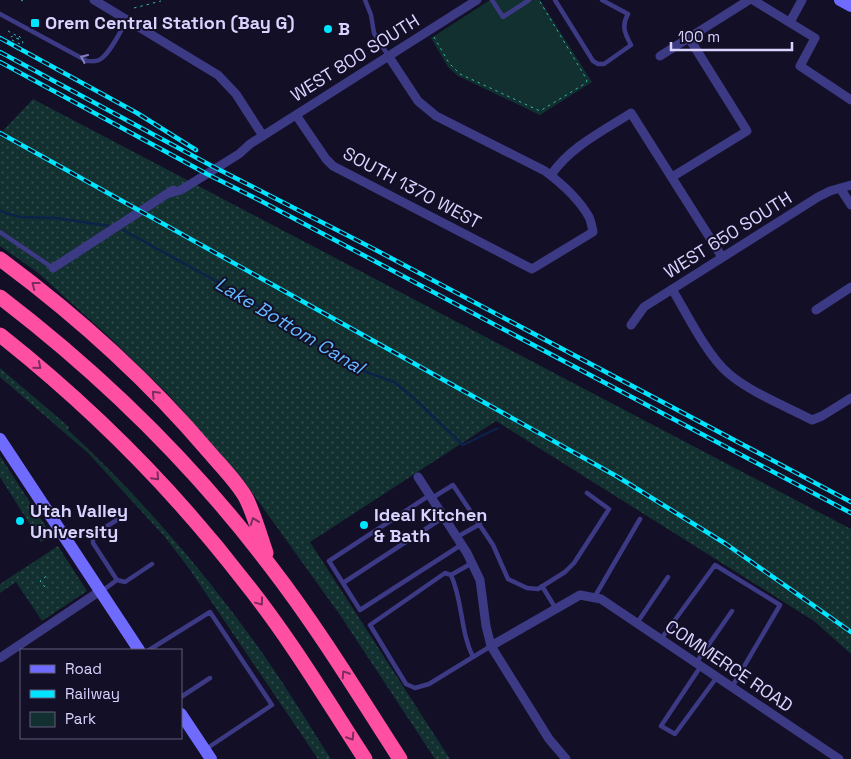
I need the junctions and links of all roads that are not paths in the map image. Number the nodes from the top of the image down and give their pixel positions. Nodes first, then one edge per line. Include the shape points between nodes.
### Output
1 (94, 0) edge
2 (365, 0) edge
3 (477, 0) edge
4 (492, 0) edge
5 (529, 0) edge
6 (556, 0) edge
7 (602, 0) edge
8 (749, 0) edge
9 (753, 0) edge
10 (802, 0) edge
11 (840, 0) edge
12 (851, 6) edge
13 (0, 14) edge
14 (127, 20) junction
15 (790, 22) junction
16 (689, 38) junction
17 (389, 56) junction
18 (660, 56) dead end
19 (851, 100) edge
20 (296, 115) junction
21 (263, 136) junction
22 (551, 175) junction
23 (672, 177) junction
24 (851, 185) edge
25 (840, 188) junction
26 (851, 205) edge
27 (0, 232) edge
28 (722, 257) junction
29 (0, 259) edge
30 (54, 268) joint
31 (851, 287) edge
32 (672, 289) junction
33 (0, 297) edge
34 (816, 310) dead end
35 (631, 325) dead end
36 (0, 335) edge
37 (851, 398) edge
38 (0, 439) edge
39 (418, 477) dead end
40 (587, 494) dead end
41 (431, 497) junction
42 (444, 517) junction
43 (640, 519) dead end
44 (117, 520) dead end
45 (480, 524) junction
46 (459, 541) junction
47 (472, 563) junction
48 (152, 564) dead end
49 (271, 567) junction
50 (451, 575) junction
51 (668, 577) dead end
52 (117, 580) junction
53 (343, 583) junction
54 (542, 586) junction
55 (100, 591) junction
56 (598, 598) junction
57 (556, 608) junction
58 (732, 611) dead end
59 (637, 623) junction
60 (661, 639) junction
61 (491, 646) junction
62 (22, 649) edge
63 (138, 649) edge
64 (151, 649) edge
65 (19, 651) edge
66 (473, 657) junction
67 (0, 658) edge
68 (699, 665) junction
69 (717, 677) junction
70 (210, 678) dead end
71 (732, 687) junction
72 (182, 696) edge
73 (182, 715) edge
74 (208, 754) edge
75 (826, 755) edge
76 (365, 759) edge
77 (400, 759) edge
78 (566, 759) edge
79 (839, 759) edge

1 - 14 street
2 - 17 lane via 374,33
3 - 17 street, WEST 800 SOUTH
4 - 5 lane via 503,17
6 - 7 lane via 593,61 604,64 631,45 624,28 628,14
8 - 16 street
9 - 15 street
10 - 15 street
11 - 12 main road
14 -> 13 lane via 105,56 93,62
14 - 21 street via 218,75 236,94
15 - 19 street via 815,38 800,66
16 - 18 street
16 - 23 street via 747,131
17 - 20 street, WEST 800 SOUTH
17 - 22 street via 418,101 436,116
20 - 21 street, WEST 800 SOUTH
20 - 22 street, SOUTH 1370 WEST via 333,166 532,269 594,232 573,195
21 - 30 street, WEST 800 SOUTH
22 - 23 street via 581,145 631,113
23 - 28 street
24 - 25 street, WEST 650 SOUTH
25 - 26 street
25 - 28 street, WEST 650 SOUTH via 818,197
27 - 30 lane
28 - 32 street, WEST 650 SOUTH
49 -> 29 highway via 246,498 198,439 104,344
31 - 34 street
32 - 35 street, WEST 650 SOUTH via 644,307
32 - 37 street via 715,360 743,383 812,420
33 - 49 highway via 58,344 136,415 200,481
36 -> 76 highway via 111,431 198,525 274,621
38 - 55 main road
39 - 41 street
40 - 54 lane via 609,509 574,563
41 - 42 street
41 - 45 lane via 453,485
41 - 53 lane via 328,561
42 - 46 street
42 - 53 lane
43 - 56 lane
44 - 52 lane via 96,533 93,543
45 - 46 lane
45 - 54 lane via 508,579 527,588
46 - 47 street
46 - 53 lane via 360,610
47 - 50 lane
47 - 61 street via 480,580
48 - 52 lane via 125,582
77 -> 49 highway via 314,626
50 - 66 lane
50 - 66 lane via 445,573 370,625 406,684 415,688 429,684
51 - 59 lane
52 - 55 lane
54 - 57 lane
55 - 62 street
55 - 63 main road
56 - 57 street via 580,595
56 - 59 street, COMMERCE ROAD
57 - 61 street
58 - 68 lane
59 - 60 street, COMMERCE ROAD
60 - 68 street, COMMERCE ROAD
60 - 71 lane via 715,564 780,606
61 - 66 lane
61 - 78 street
64 - 74 lane via 210,612 272,705
65 - 67 street
68 - 69 street, COMMERCE ROAD
68 - 69 lane via 661,726 675,734
69 - 71 street, COMMERCE ROAD
70 - 72 lane
71 - 75 street, COMMERCE ROAD
73 - 74 main road
75 - 79 street, COMMERCE ROAD

